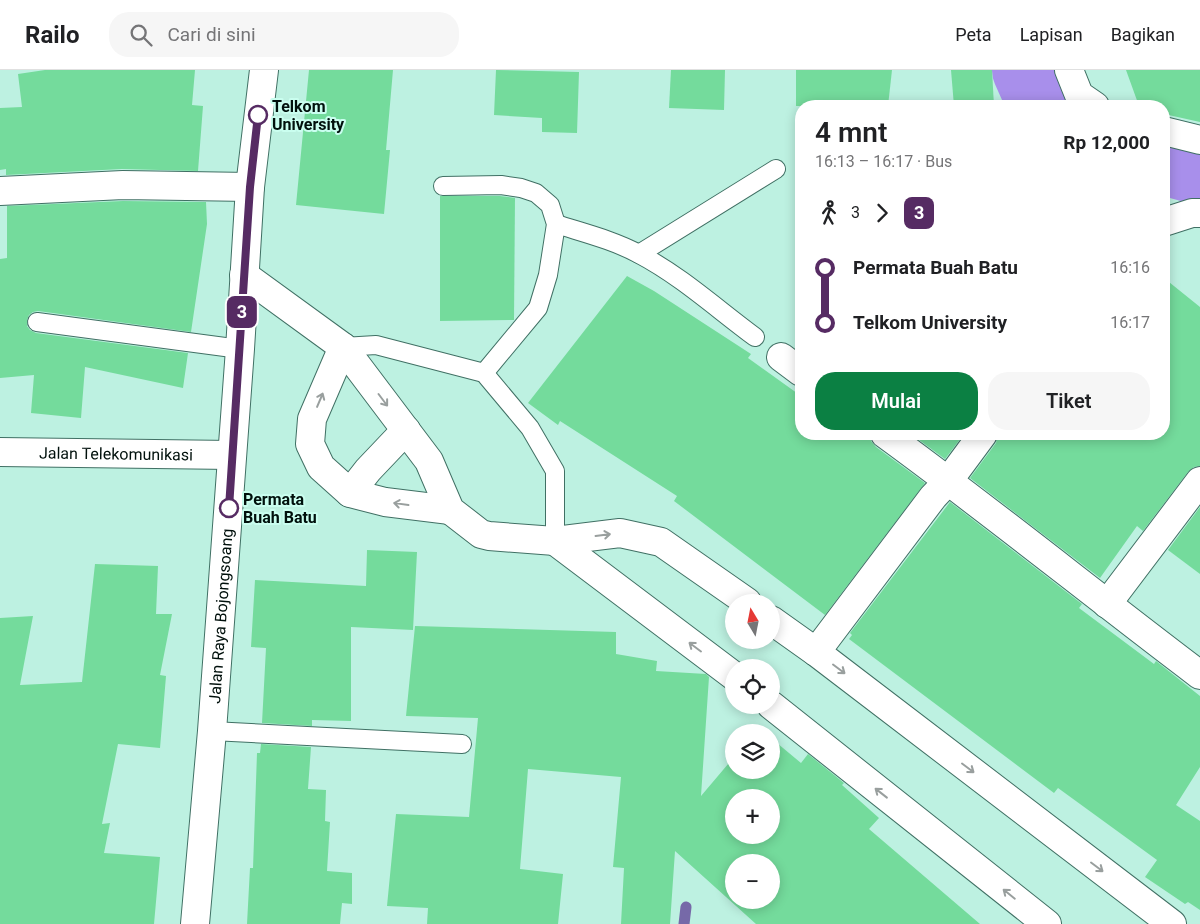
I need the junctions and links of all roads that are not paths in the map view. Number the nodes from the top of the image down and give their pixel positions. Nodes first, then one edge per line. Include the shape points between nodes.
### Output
1 (264, 70) edge
2 (1069, 70) edge
3 (1086, 100) edge
4 (1170, 132) edge
5 (1200, 140) edge
6 (776, 169) dead end
7 (443, 186) dead end
8 (250, 187) junction
9 (0, 191) edge
10 (1200, 213) edge
11 (1170, 220) edge
12 (556, 224) junction
13 (639, 254) junction
14 (244, 275) junction
15 (38, 322) dead end
16 (755, 337) dead end
17 (343, 347) junction
18 (240, 349) junction
19 (484, 373) junction
20 (406, 430) junction
21 (893, 440) edge
22 (978, 440) edge
23 (0, 452) edge
24 (232, 455) junction
25 (948, 480) junction
26 (1200, 481) edge
27 (350, 494) junction
28 (450, 510) junction
29 (555, 541) junction
30 (736, 594) edge
31 (1106, 604) junction
32 (780, 626) edge
33 (816, 652) junction
34 (725, 669) edge
35 (1200, 675) edge
36 (780, 712) edge
37 (212, 731) junction
38 (462, 744) dead end
39 (195, 924) edge
40 (1047, 924) edge
41 (1172, 924) edge

1 - 8 street, Jalan Raya Bojongsoang
2 - 3 street via 1079,95
4 - 5 street
6 - 13 lane
7 - 12 lane via 501,185 536,193 550,205
8 - 9 street via 123,186
8 - 14 street, Jalan Raya Bojongsoang
10 - 11 street
12 - 13 lane via 609,240
12 - 19 lane via 548,275 538,308
13 - 16 lane
14 - 17 street
14 - 18 street, Jalan Raya Bojongsoang
15 - 18 lane
17 - 19 lane via 376,345
17 -> 20 street
27 -> 17 street via 321,467 310,444 312,419
18 - 24 street, Jalan Raya Bojongsoang
19 - 29 lane via 530,428 556,471
20 - 27 street
20 - 28 street via 429,461
21 - 25 street
22 - 25 street
23 - 24 street, Jalan Telekomunikasi
24 - 37 street, Jalan Raya Bojongsoang
25 - 31 street
25 - 33 street
26 - 31 street
28 -> 27 street
28 - 29 street via 481,534
29 -> 30 street via 620,533 661,542
34 -> 29 street
31 - 35 street
32 - 33 street
33 -> 41 street
40 -> 36 street
37 - 38 lane
37 - 39 street, Jalan Raya Bojongsoang

